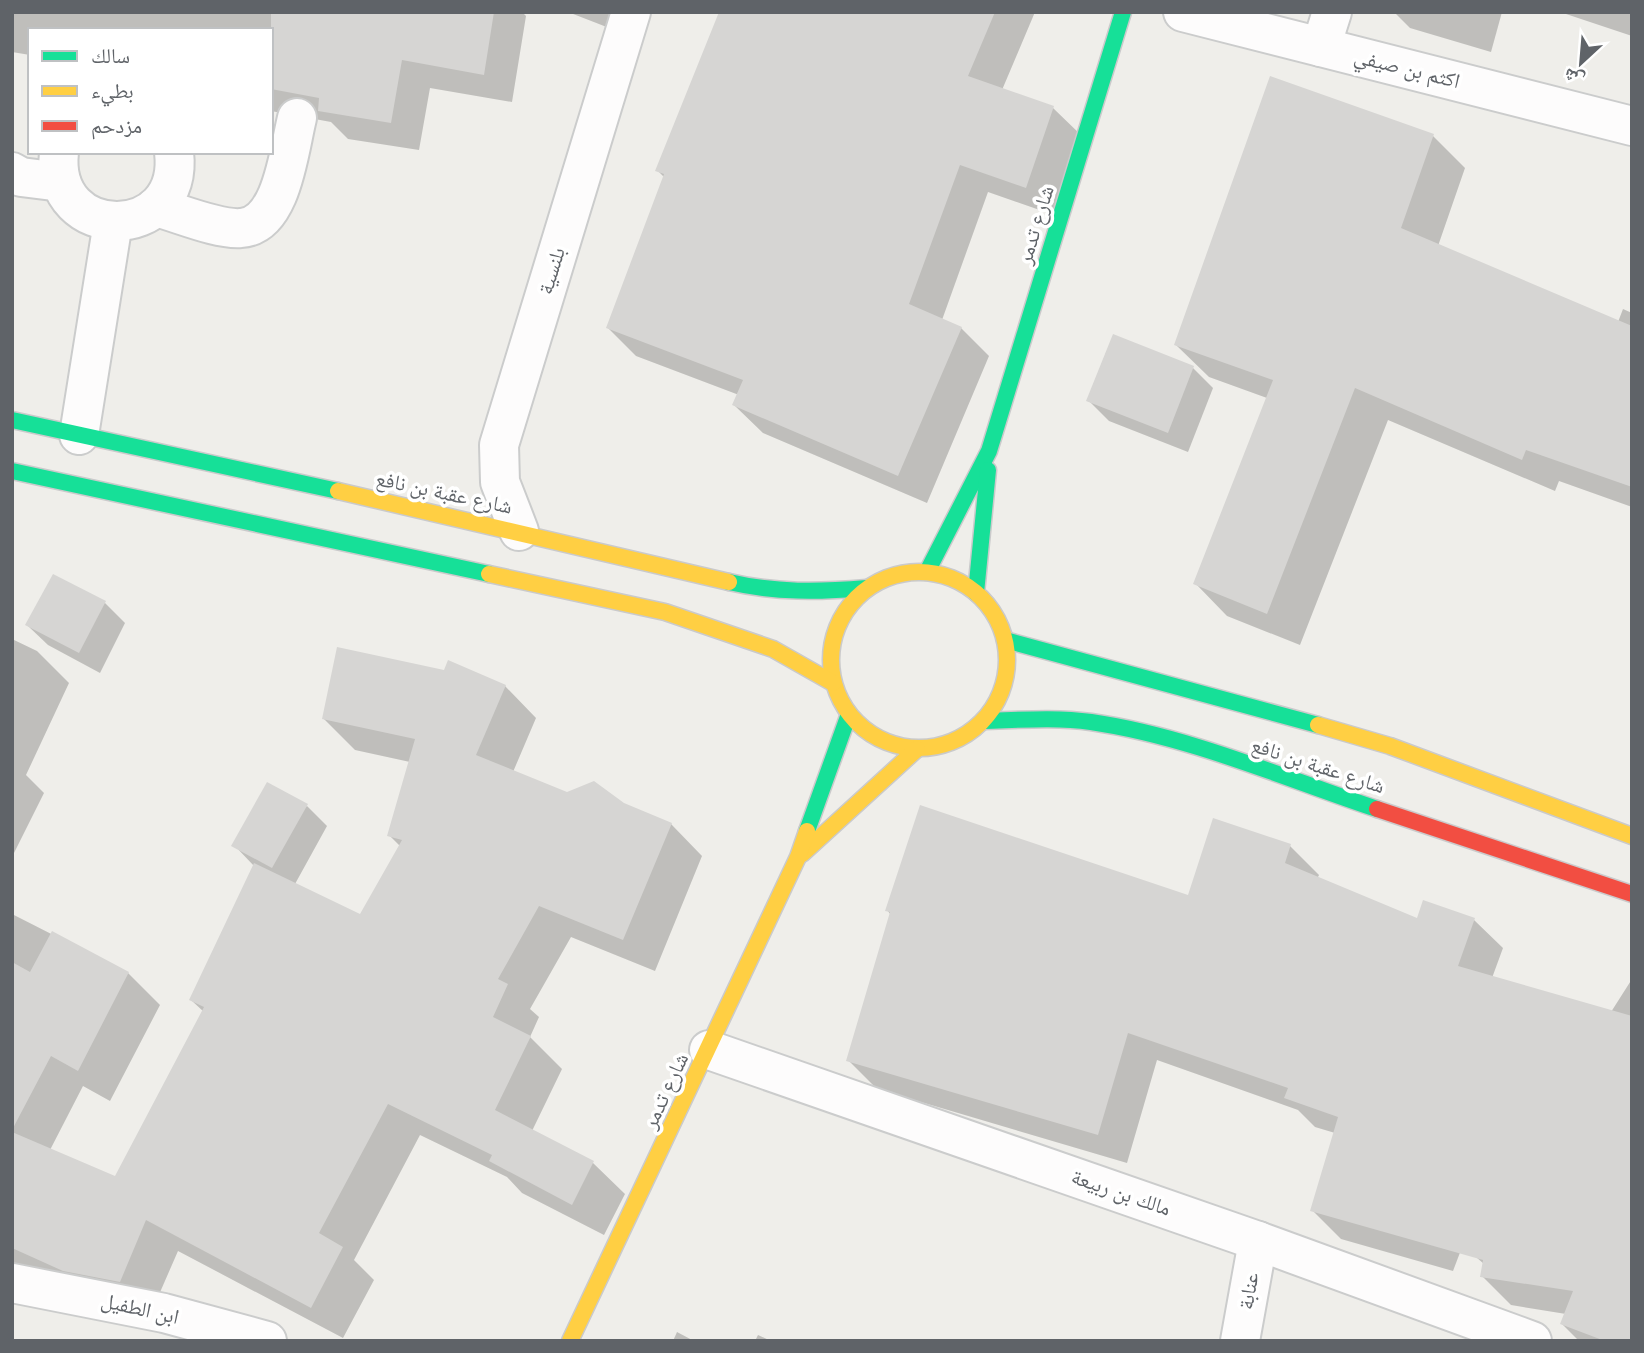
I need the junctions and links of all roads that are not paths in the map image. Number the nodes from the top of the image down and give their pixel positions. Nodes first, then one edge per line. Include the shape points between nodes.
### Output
1 (631, 12) edge
2 (1123, 12) edge
3 (1183, 12) edge
4 (1326, 30) edge
5 (297, 118) dead end
6 (1632, 126) edge
7 (174, 154) edge
8 (60, 167) edge
9 (12, 172) edge
10 (156, 207) junction
11 (113, 222) junction
12 (12, 420) edge
13 (79, 435) junction
14 (989, 451) junction
15 (12, 471) edge
16 (519, 530) junction
17 (927, 572) junction
18 (867, 588) junction
19 (976, 593) junction
20 (1005, 640) junction
21 (833, 683) junction
22 (849, 714) junction
23 (984, 720) junction
24 (917, 749) junction
25 (1632, 836) edge
26 (798, 858) junction
27 (1632, 894) edge
28 (709, 1050) junction
29 (1258, 1241) junction
30 (12, 1283) edge
31 (267, 1341) edge
32 (570, 1341) edge
33 (1240, 1341) edge
34 (1532, 1341) edge

1 - 16 street, بلنسية via 499,444 500,482
2 - 14 street, شارع تدمر
3 - 4 street, اكثم بن صيفي
4 - 6 street, اكثم بن صيفي
5 - 10 street via 274,208 260,222 242,228
7 - 10 street via 173,181
8 - 9 street via 22,177
8 - 11 street via 75,205 86,214
10 - 11 street via 143,216
11 - 13 street
12 - 13 street, شارع عقبة بن نافع
13 - 16 street, شارع عقبة بن نافع
14 - 17 street, شارع تدمر
14 - 19 street, شارع تدمر
15 - 21 street via 665,612 773,649
16 - 18 street, شارع عقبة بن نافع via 756,588 811,593
17 - 18 street via 885,578
17 - 19 street
18 - 21 street via 848,607 835,630 830,656
19 - 20 street via 994,614
20 - 23 street via 1007,669 1000,696
20 - 25 street, شارع عقبة بن نافع via 1390,746
21 - 22 street
22 - 24 street via 879,739
22 - 26 street, شارع تدمر
23 - 24 street via 954,742
23 - 27 street, شارع عقبة بن نافع via 1091,722 1174,741
24 - 26 street, شارع تدمر
26 - 28 street, شارع تدمر
28 - 29 street, مالك بن ربيعة
28 - 32 street, شارع تدمر
29 - 33 street, عنابة
29 - 34 street, مالك بن ربيعة
30 - 31 street, ابن الطفيل via 164,1313

